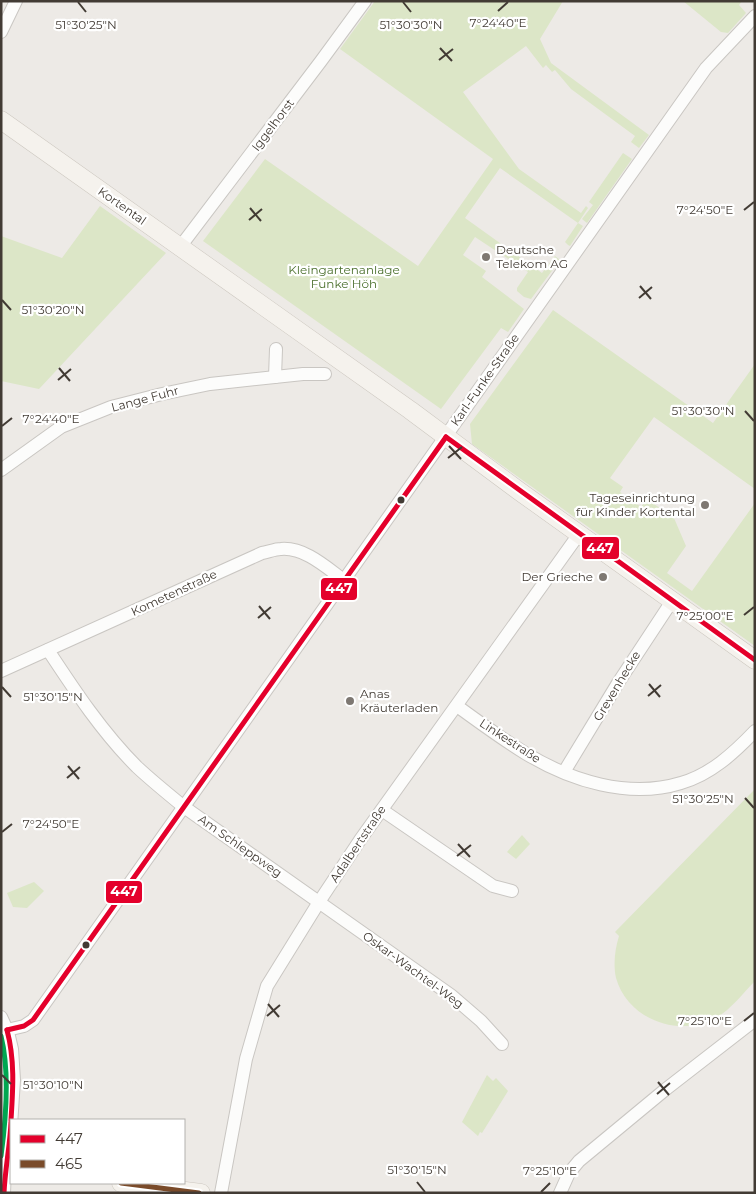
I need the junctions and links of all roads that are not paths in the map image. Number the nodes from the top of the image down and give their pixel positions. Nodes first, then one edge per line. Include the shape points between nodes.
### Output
1 (16, 1) edge
2 (365, 1) edge
3 (755, 16) edge
4 (1, 32) edge
5 (1, 120) edge
6 (180, 247) junction
7 (276, 349) dead end
8 (325, 374) dead end
9 (275, 376) junction
10 (446, 436) junction
11 (1, 470) edge
12 (579, 534) junction
13 (345, 581) junction
14 (672, 600) junction
15 (48, 650) junction
16 (755, 660) edge
17 (1, 671) edge
18 (457, 706) junction
19 (755, 731) edge
20 (564, 772) junction
21 (184, 807) junction
22 (382, 810) junction
23 (512, 891) dead end
24 (319, 902) junction
25 (1, 1017) edge
26 (755, 1020) edge
27 (7, 1030) junction
28 (502, 1044) dead end
29 (11, 1119) edge
30 (10, 1131) edge
31 (6, 1170) edge
32 (130, 1184) edge
33 (4, 1193) edge
34 (200, 1193) edge
35 (221, 1193) edge
36 (560, 1193) edge

1 - 4 street
2 - 6 street, Iggelhorst
3 - 10 street, Karl-Funke-Straße via 706,68
5 - 6 street, Kortental
6 - 10 street, Kortental
7 - 9 street
8 - 9 street, Lange Fuhr
9 - 11 street, Lange Fuhr via 210,384 111,407 61,427
10 - 12 street, Kortental
10 - 13 street, Karl-Funke-Straße
12 - 14 street, Kortental
12 - 18 street, Adalbertstraße
13 - 15 street, Kometenstraße via 295,550 262,553
13 - 21 street, Karl-Funke-Straße
14 - 16 street, Kortental
14 - 20 street, Grevenhecke
15 - 17 street, Kometenstraße
15 - 21 street, Am Schleppweg via 83,704 106,732 135,765
18 - 20 street, Linkestraße via 527,754
18 - 22 street, Adalbertstraße
19 - 20 street, Linkestraße via 714,767 683,783 662,788 615,787
21 - 24 street, Am Schleppweg
21 - 27 street, Karl-Funke-Straße via 34,1020
22 - 23 street via 493,886
22 - 24 street, Adalbertstraße
24 - 28 street, Oskar-Wachtel-Weg via 452,996
24 - 35 street, Adalbertstraße via 267,986 246,1059
25 - 27 street
26 - 36 street via 579,1161
27 - 29 street via 14,1080
30 - 31 street
31 - 33 street
32 - 34 street

